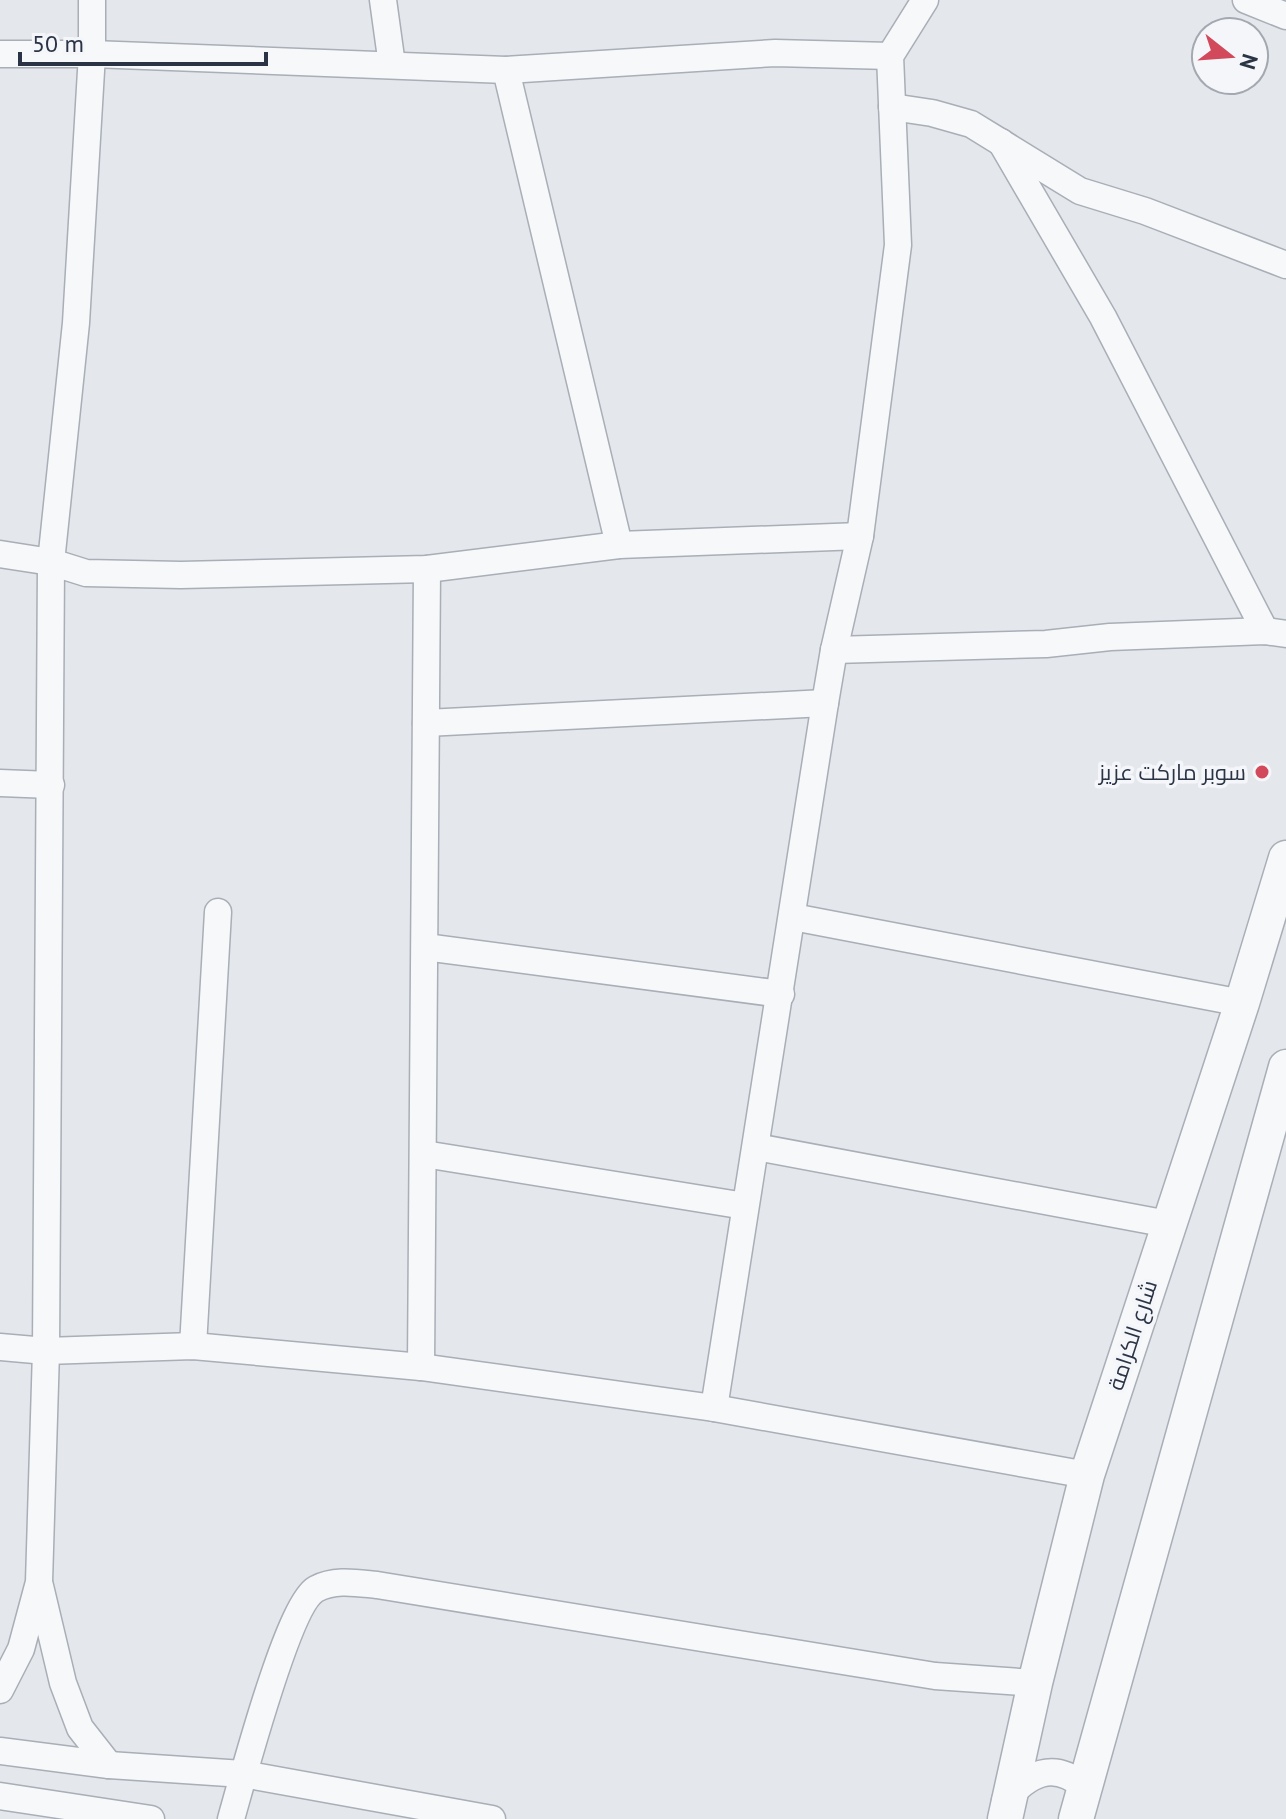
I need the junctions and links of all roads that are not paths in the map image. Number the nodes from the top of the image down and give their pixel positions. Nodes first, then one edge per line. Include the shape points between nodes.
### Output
1 (92, 0) edge
2 (383, 0) edge
3 (925, 0) edge
4 (1246, 0) edge
5 (1286, 16) edge
6 (0, 54) edge
7 (92, 54) junction
8 (890, 56) junction
9 (392, 65) junction
10 (506, 70) junction
11 (892, 107) junction
12 (1001, 142) junction
13 (1286, 265) edge
14 (860, 536) junction
15 (619, 545) junction
16 (0, 554) edge
17 (51, 562) junction
18 (427, 569) junction
19 (1276, 633) edge
20 (834, 650) junction
21 (825, 703) junction
22 (426, 723) junction
23 (0, 783) edge
24 (51, 785) junction
25 (1286, 858) edge
26 (218, 912) dead end
27 (793, 917) junction
28 (425, 947) junction
29 (781, 994) junction
30 (1242, 1003) junction
31 (1286, 1067) edge
32 (756, 1147) junction
33 (424, 1154) junction
34 (745, 1206) junction
35 (1168, 1224) junction
36 (193, 1346) junction
37 (0, 1347) edge
38 (46, 1351) junction
39 (421, 1367) junction
40 (714, 1408) junction
41 (1087, 1475) junction
42 (39, 1582) junction
43 (1035, 1683) junction
44 (0, 1690) edge
45 (0, 1751) edge
46 (109, 1765) junction
47 (243, 1774) junction
48 (0, 1796) edge
49 (1080, 1803) edge
50 (1001, 1811) edge
51 (151, 1819) edge
52 (231, 1819) edge
53 (492, 1819) edge

1 - 7 street
2 - 9 street
3 - 8 street
4 - 5 street
6 - 7 street
7 - 9 street
7 - 17 street via 76,323
8 - 10 street via 775,53
8 - 11 street
9 - 10 street
10 - 15 street
11 - 12 street via 971,124
11 - 14 street via 898,245
12 - 13 street via 1080,191
12 - 19 street
14 - 15 street
14 - 20 street
15 - 18 street
16 - 17 street
17 - 18 street via 86,573 181,575
17 - 24 street
18 - 22 street
19 - 20 street
20 - 21 street
21 - 22 street
21 - 27 street
22 - 28 street
23 - 24 street
24 - 38 street
25 - 30 street, شارع الكرامة
26 - 36 street
27 - 29 street
27 - 30 street
28 - 29 street
28 - 33 street
29 - 32 street
30 - 35 street, شارع الكرامة
31 - 49 street
32 - 34 street
32 - 35 street
33 - 34 street
33 - 39 street
34 - 40 street
35 - 41 street, شارع الكرامة
36 - 38 street
36 - 39 street
37 - 38 street
38 - 42 street
39 - 40 street
40 - 41 street
41 - 43 street, شارع الكرامة
42 - 44 street via 21,1649
42 - 46 street via 63,1683 80,1728
43 - 47 street via 935,1676 338,1582 314,1590 299,1610
43 - 50 street, شارع الكرامة
45 - 46 street
46 - 47 street
47 - 52 street
47 - 53 street
48 - 51 street
49 - 50 street via 1065,1774 1043,1773 1023,1781

